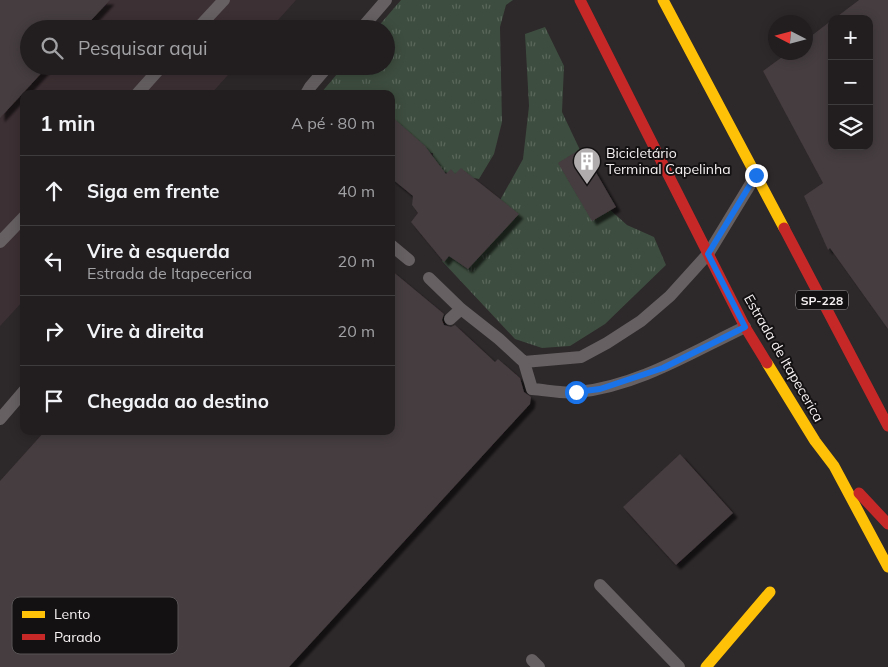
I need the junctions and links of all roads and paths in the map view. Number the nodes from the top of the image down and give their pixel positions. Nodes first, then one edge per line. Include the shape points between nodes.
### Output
1 (224, 0) edge
2 (386, 0) edge
3 (580, 0) edge
4 (663, 0) edge
5 (205, 20) edge
6 (369, 20) edge
7 (154, 75) edge
8 (321, 75) edge
9 (141, 90) edge
10 (309, 90) edge
11 (756, 175) junction
12 (20, 221) edge
13 (0, 242) edge
14 (395, 248) edge
15 (708, 254) junction
16 (409, 260) dead end
17 (429, 278) dead end
18 (461, 309) junction
19 (450, 319) dead end
20 (745, 327) junction
21 (524, 362) junction
22 (20, 396) edge
23 (0, 419) edge
24 (888, 426) edge
25 (834, 466) junction
26 (888, 524) edge
27 (888, 567) edge
28 (600, 585) dead end
29 (770, 592) dead end
30 (679, 667) edge
31 (706, 667) edge

1 - 5 lane
2 - 6 lane
3 - 15 main road, Estrada de Itapecerica
4 - 11 main road, SP-228
7 - 9 lane
8 - 10 lane
11 - 15 lane
11 - 24 main road, SP-228
12 - 13 lane
14 - 16 lane
15 - 20 main road, Estrada de Itapecerica
15 - 21 lane via 642,321 607,343 581,357
17 - 18 lane
18 - 19 lane
18 - 21 lane
20 - 21 lane via 663,368 600,389 576,392 532,389
20 - 25 main road, Estrada de Itapecerica
22 - 23 lane
25 - 26 main road
25 - 27 main road, Estrada de Itapecerica
28 - 30 lane
29 - 31 main road

